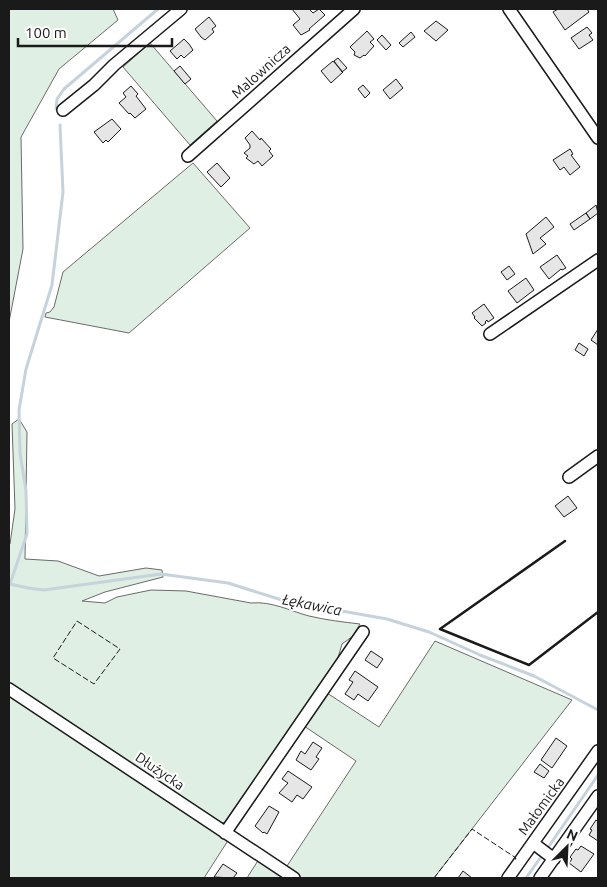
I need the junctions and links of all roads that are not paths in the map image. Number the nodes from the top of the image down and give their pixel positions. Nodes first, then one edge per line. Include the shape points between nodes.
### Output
1 (181, 9) edge
2 (354, 9) edge
3 (509, 9) edge
4 (63, 110) dead end
5 (598, 138) edge
6 (188, 156) dead end
7 (598, 260) edge
8 (490, 334) dead end
9 (598, 456) edge
10 (569, 478) dead end
11 (363, 632) dead end
12 (9, 689) edge
13 (598, 751) edge
14 (598, 796) edge
15 (225, 833) junction
16 (536, 845) junction
17 (553, 858) junction
18 (294, 878) edge
19 (508, 878) edge
20 (540, 878) edge

1 - 4 street
2 - 6 street, Malownicza
3 - 5 street
7 - 8 street
9 - 10 street
11 - 15 street
12 - 15 street, Dłużycka
13 - 16 street, Małomicka
14 - 17 street
15 - 18 street, Dłużycka
16 - 17 street
16 - 19 street, Małomicka
17 - 20 street

